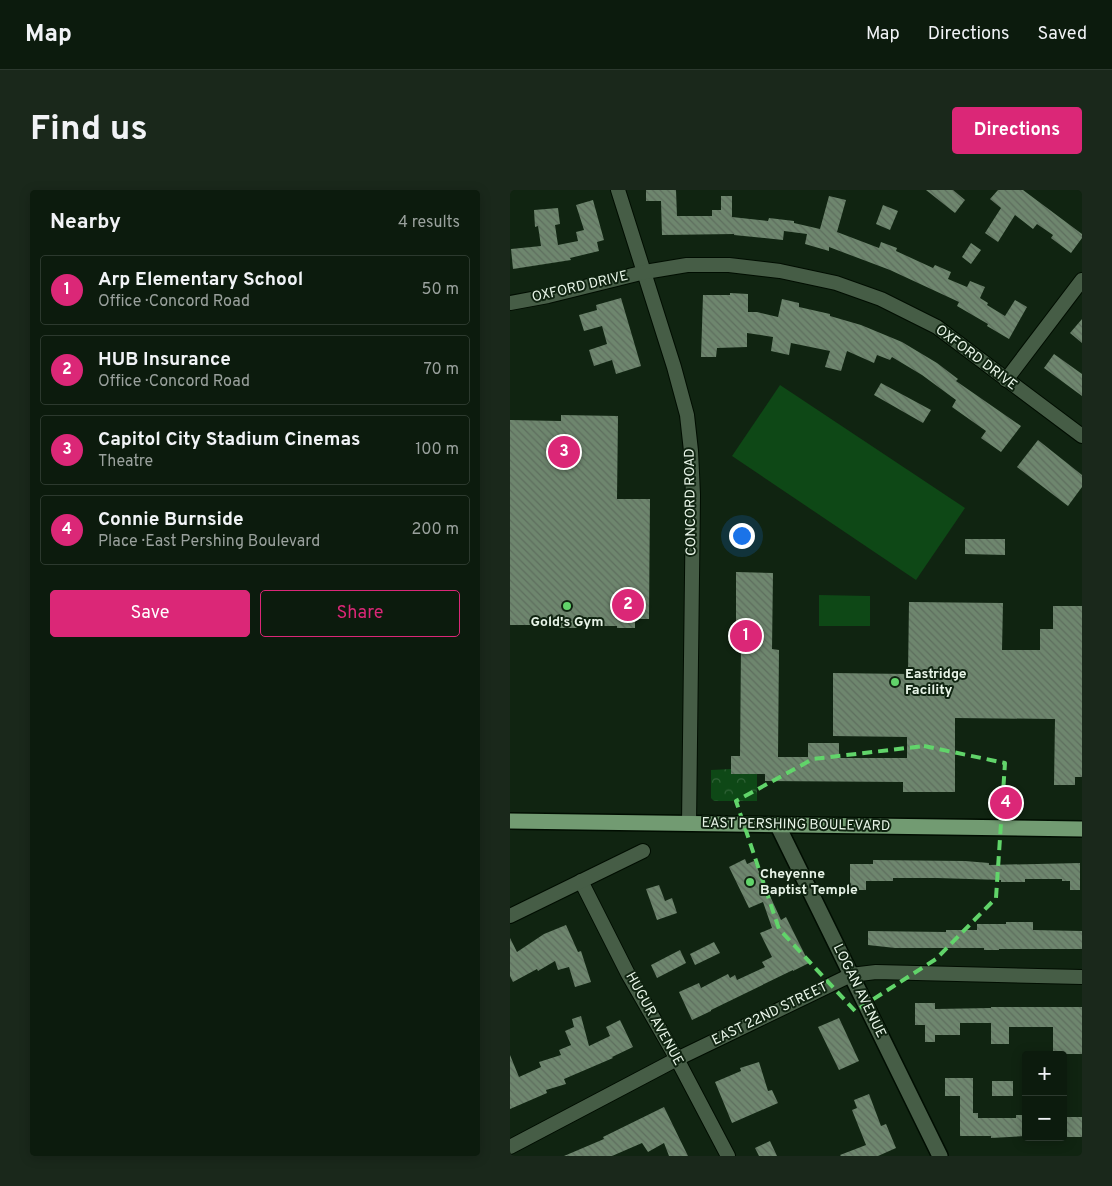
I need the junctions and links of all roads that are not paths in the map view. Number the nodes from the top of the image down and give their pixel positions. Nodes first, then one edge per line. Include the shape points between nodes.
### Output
1 (618, 190) edge
2 (645, 272) junction
3 (1082, 280) edge
4 (510, 303) edge
5 (1006, 380) junction
6 (1082, 436) edge
7 (510, 821) edge
8 (689, 824) junction
9 (778, 826) junction
10 (1082, 829) edge
11 (643, 851) dead end
12 (581, 881) junction
13 (510, 916) edge
14 (851, 975) junction
15 (1082, 977) edge
16 (677, 1059) junction
17 (510, 1147) edge
18 (728, 1156) edge
19 (940, 1156) edge

1 - 2 street, CONCORD ROAD
2 - 4 street, OXFORD DRIVE
2 - 5 street, OXFORD DRIVE via 687,264 729,265 780,271 836,283 881,299 937,327
2 - 8 street, CONCORD ROAD via 681,391 691,451 693,547
3 - 5 street
5 - 6 street, OXFORD DRIVE
7 - 8 main road, EAST PERSHING BOULEVARD
8 - 9 main road, EAST PERSHING BOULEVARD
9 - 10 main road, EAST PERSHING BOULEVARD
9 - 14 main road, LOGAN AVENUE
11 - 12 street
12 - 13 street
12 - 16 street, HUGUR AVENUE via 628,974
14 - 15 street, EAST 22ND STREET via 876,972
14 - 16 street, EAST 22ND STREET
14 - 19 main road, LOGAN AVENUE
16 - 17 street, EAST 22ND STREET
16 - 18 street, HUGUR AVENUE

